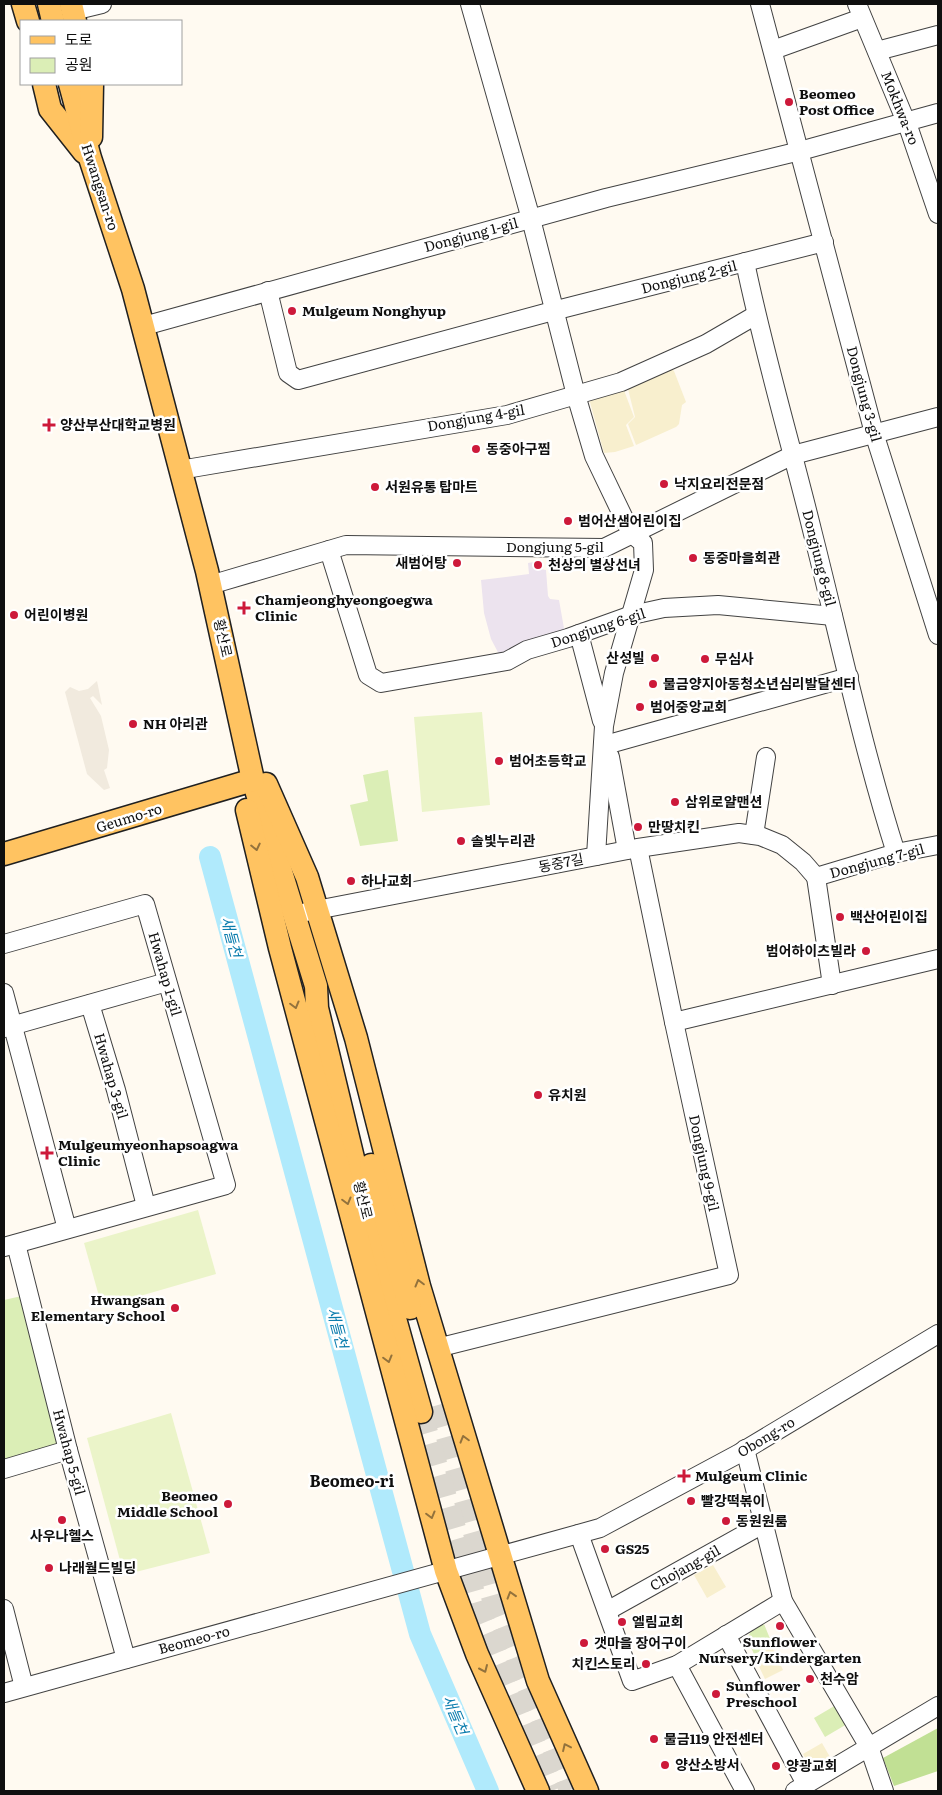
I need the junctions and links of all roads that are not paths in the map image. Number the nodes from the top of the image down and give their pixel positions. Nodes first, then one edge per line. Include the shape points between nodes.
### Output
1 (23, 4) edge
2 (49, 4) edge
3 (102, 4) edge
4 (470, 4) edge
5 (760, 4) edge
6 (860, 11) edge
7 (68, 14) edge
8 (28, 20) edge
9 (938, 35) edge
10 (773, 50) junction
11 (877, 51) junction
12 (44, 85) edge
13 (70, 85) edge
14 (92, 85) edge
15 (938, 113) edge
16 (906, 121) junction
17 (800, 151) junction
18 (90, 158) junction
19 (938, 211) edge
20 (531, 219) junction
21 (824, 242) junction
22 (745, 262) junction
23 (134, 289) joint
24 (268, 291) junction
25 (554, 311) junction
26 (756, 315) junction
27 (144, 326) junction
28 (576, 395) junction
29 (938, 417) edge
30 (874, 433) junction
31 (793, 455) junction
32 (180, 470) junction
33 (631, 534) junction
34 (329, 550) junction
35 (210, 585) junction
36 (632, 615) junction
37 (834, 616) junction
38 (579, 634) junction
39 (938, 635) edge
40 (849, 677) junction
41 (604, 726) junction
42 (606, 744) junction
43 (247, 748) junction
44 (766, 757) dead end
45 (247, 782) junction
46 (754, 835) junction
47 (938, 845) edge
48 (632, 849) junction
49 (4, 854) edge
50 (896, 854) junction
51 (596, 856) junction
52 (816, 877) junction
53 (316, 910) junction
54 (294, 914) junction
55 (4, 944) edge
56 (938, 959) edge
57 (167, 982) junction
58 (832, 985) junction
59 (4, 993) edge
60 (90, 1004) junction
61 (674, 1022) junction
62 (8, 1026) edge
63 (226, 1185) joint
64 (146, 1206) junction
65 (67, 1228) junction
66 (10, 1245) edge
67 (938, 1334) edge
68 (437, 1348) junction
69 (429, 1408) tunnel mouth
70 (68, 1450) junction
71 (744, 1450) junction
72 (4, 1469) edge
73 (763, 1524) junction
74 (579, 1534) junction
75 (499, 1556) junction
76 (438, 1573) junction
77 (783, 1601) junction
78 (4, 1609) edge
79 (607, 1611) junction
80 (6, 1631) edge
81 (726, 1636) junction
82 (126, 1659) junction
83 (677, 1665) junction
84 (24, 1688) junction
85 (4, 1694) edge
86 (938, 1706) edge
87 (869, 1747) junction
88 (801, 1788) edge
89 (538, 1791) edge
90 (576, 1791) edge
91 (744, 1791) edge
92 (884, 1791) edge

1 - 8 main road
2 - 7 main road
3 - 7 street
4 - 20 street
5 - 10 street
6 - 10 street
6 - 11 street, Mokhwa-ro
9 - 11 street
10 - 17 street
11 - 16 street, Mokhwa-ro
12 - 18 main road via 50,109
13 - 18 main road, Hwangsan-ro
14 - 18 main road
15 - 16 street, Dongjung 1-gil
16 - 17 street, Dongjung 1-gil
16 - 19 street, Mokhwa-ro
17 - 20 street, Dongjung 1-gil
17 - 21 street, Dongjung 3-gil
18 - 23 main road, Hwangsan-ro
20 - 24 street, Dongjung 1-gil
20 - 25 street
21 - 22 street, Dongjung 2-gil
21 - 30 street, Dongjung 3-gil
22 - 25 street, Dongjung 2-gil
22 - 26 street, Dongjung 8-gil
23 - 27 main road, 황산로
24 - 25 street, Dongjung 2-gil via 288,373 298,380
24 - 27 street, Dongjung 1-gil
25 - 28 street
26 - 28 street, Dongjung 4-gil via 658,367
26 - 31 street, Dongjung 8-gil
27 - 32 main road, 황산로
28 - 32 street, Dongjung 4-gil via 507,415
28 - 33 street via 594,456
29 - 30 street, Dongjung 5-gil
30 - 31 street, Dongjung 5-gil
30 - 39 street, Dongjung 3-gil
31 - 33 street, Dongjung 5-gil
31 - 37 street, Dongjung 8-gil
32 - 35 main road, 황산로
33 - 34 street, Dongjung 5-gil via 604,548 346,545
33 - 36 street via 642,543 644,570
34 - 35 street, Dongjung 5-gil
34 - 38 street, Dongjung 6-gil via 368,674 381,684 507,661 527,650
35 - 43 main road, 황산로
36 - 37 street, Dongjung 6-gil via 664,608 718,605
36 - 38 street, Dongjung 6-gil
36 - 41 street via 614,673
37 - 40 street, Dongjung 8-gil
38 - 41 street
40 - 42 street
40 - 50 street, Dongjung 8-gil via 876,789
41 - 42 street
42 - 48 street
42 - 51 street
43 - 45 main road, 황산로
43 - 53 main road via 270,790 307,877
44 - 46 street
45 - 49 main road, Geumo-ro
45 - 54 main road, 황산로
45 -> 76 main road via 280,948
46 - 48 street, 동중7길 via 738,833
46 - 52 street, 동중7길 via 782,845
47 - 50 street, Dongjung 7-gil
48 - 51 street, 동중7길
48 - 61 street
50 - 52 street, Dongjung 7-gil
51 - 53 street, 동중7길
52 - 58 street
53 - 54 street, 동중7길
68 -> 53 main road via 356,1038
54 - 69 main road, 황산로 via 316,986 317,1008 368,1219
55 - 57 street, Hwahap 1-gil via 145,904
56 - 58 street
57 - 60 street
57 - 63 street, Hwahap 1-gil
58 - 61 street
59 - 62 street
60 - 62 street
60 - 64 street, Hwahap 3-gil
61 - 68 street, Dongjung 9-gil via 729,1275
62 - 65 street
63 - 64 street, Hwahap 5-gil
64 - 65 street, Hwahap 5-gil
65 - 66 street, Hwahap 5-gil
66 - 70 street, Hwahap 5-gil
67 - 71 street, Obong-ro
75 -> 68 main road
70 - 72 street
70 - 82 street, Hwahap 5-gil
71 - 73 street
71 - 74 street, Obong-ro via 600,1528
73 - 77 street
73 - 79 street, Chojang-gil
74 - 75 street, Obong-ro
74 - 79 street
75 - 76 street, Obong-ro
90 -> 75 main road
76 - 82 street, Beomeo-ro
76 -> 89 main road
77 - 81 street
77 - 87 street
78 - 80 street
79 - 83 street via 632,1681
80 - 84 street
81 - 83 street
81 - 88 street
82 - 84 street, Beomeo-ro
83 - 91 street
84 - 85 street, Beomeo-ro
86 - 87 street
87 - 88 street
87 - 92 street

